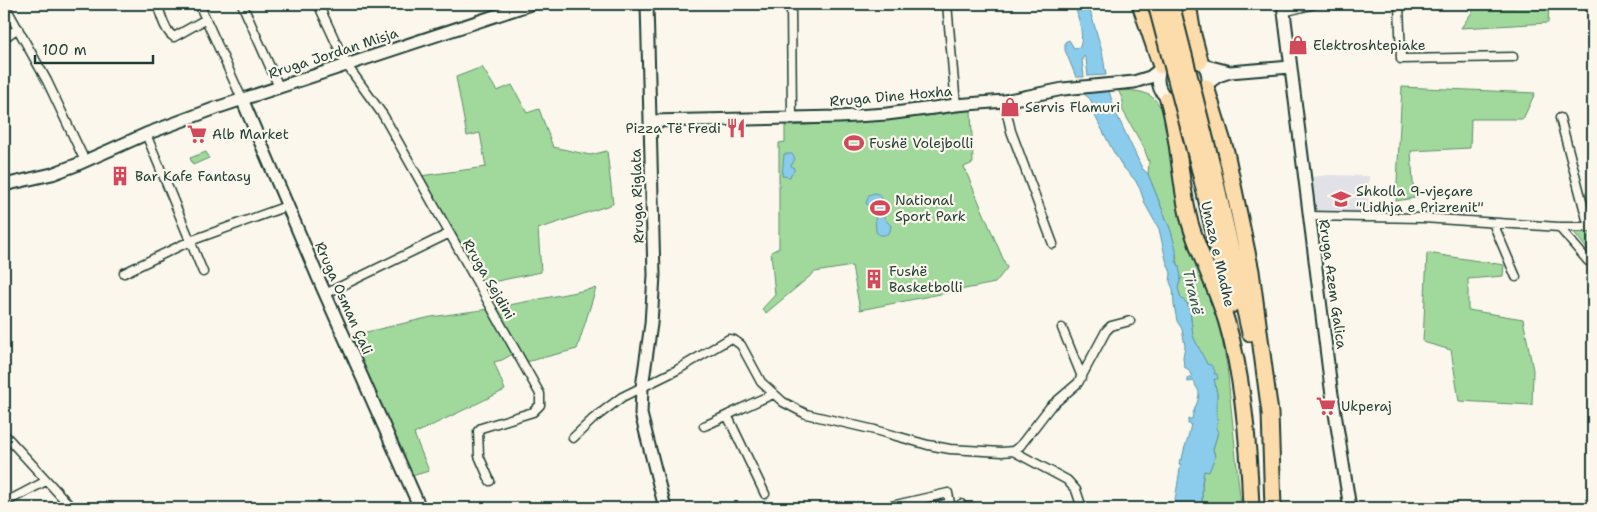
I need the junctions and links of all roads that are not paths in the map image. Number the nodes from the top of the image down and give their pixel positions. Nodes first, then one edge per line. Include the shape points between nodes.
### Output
1 (4, 4) edge
2 (156, 4) edge
3 (199, 4) edge
4 (242, 4) edge
5 (318, 4) edge
6 (531, 4) edge
7 (647, 4) edge
8 (791, 4) edge
9 (947, 4) edge
10 (1140, 4) edge
11 (1156, 4) edge
12 (1171, 4) edge
13 (1188, 4) edge
14 (1314, 4) edge
15 (1399, 4) edge
16 (1283, 8) edge
17 (206, 19) junction
18 (18, 28) junction
19 (4, 38) edge
20 (1513, 57) dead end
21 (1202, 63) junction
22 (346, 64) junction
23 (1290, 67) junction
24 (1160, 68) junction
25 (1230, 72) junction
26 (1128, 83) junction
27 (1206, 86) junction
28 (279, 87) junction
29 (1164, 95) junction
30 (242, 99) junction
31 (1004, 101) junction
32 (956, 105) junction
33 (792, 117) junction
34 (1560, 118) dead end
35 (650, 121) junction
36 (146, 134) junction
37 (85, 161) junction
38 (1205, 162) junction
39 (4, 185) edge
40 (287, 206) junction
41 (1309, 216) junction
42 (1493, 223) junction
43 (1558, 227) junction
44 (1591, 227) edge
45 (448, 234) junction
46 (190, 241) junction
47 (1053, 244) dead end
48 (1593, 263) edge
49 (203, 272) dead end
50 (124, 273) dead end
51 (1516, 277) dead end
52 (326, 294) junction
53 (1130, 322) dead end
54 (1062, 328) dead end
55 (1082, 377) junction
56 (642, 387) junction
57 (774, 394) junction
58 (728, 417) junction
59 (704, 426) dead end
60 (4, 434) edge
61 (573, 438) dead end
62 (1013, 451) junction
63 (490, 481) dead end
64 (46, 482) junction
65 (765, 494) dead end
66 (4, 503) edge
67 (72, 508) edge
68 (420, 508) edge
69 (665, 508) edge
70 (882, 508) edge
71 (928, 508) edge
72 (1082, 508) edge
73 (1251, 508) edge
74 (1256, 508) edge
75 (1268, 508) edge
76 (1274, 508) edge
77 (1350, 508) edge

1 - 18 street
2 - 17 street via 174,37
3 - 17 street
4 - 28 street
5 - 22 street, Rruga Sejdini
6 - 22 main road, Rruga Jordan Misja
7 - 35 main road, Rruga Riglata
8 - 33 street
9 - 32 street
10 - 24 highway
11 - 38 highway, Unaza e Madhe, bridge
12 - 38 highway, Unaza e Madhe, bridge
13 - 21 highway
14 - 16 street
15 - 20 street via 1401,59
16 - 23 main road, Rruga Azem Galica
17 - 30 street
18 - 19 street
18 - 37 street
21 - 24 main road, Rruga Dine Hoxha via 1181,54 1170,57
21 - 25 main road, Rruga Dine Hoxha
21 - 27 main road via 1207,72
22 - 28 main road, Rruga Jordan Misja
22 - 45 street, Rruga Sejdini via 382,115
23 - 25 main road, Rruga Dine Hoxha
23 - 41 main road, Rruga Azem Galica
24 - 26 main road, Rruga Dine Hoxha via 1150,77
24 - 29 main road via 1158,84
25 - 27 main road, Rruga Dine Hoxha via 1218,76
26 - 29 main road, Rruga Dine Hoxha
26 - 31 main road, Rruga Dine Hoxha via 1063,88
27 - 29 main road, Rruga Dine Hoxha via 1201,96 1189,103 1176,103
27 - 76 highway via 1226,152 1251,270 1270,413
28 - 30 main road, Rruga Jordan Misja
29 - 73 highway via 1175,122 1191,224 1232,340 1247,446
30 - 36 main road, Rruga Jordan Misja
30 - 40 main road, Rruga Osman Çali
31 - 32 main road, Rruga Dine Hoxha
31 - 47 street via 1011,131
32 - 33 main road, Rruga Dine Hoxha via 863,116
33 - 35 main road, Rruga Dine Hoxha
34 - 44 street
35 - 56 main road, Rruga Riglata via 654,301
36 - 37 main road, Rruga Jordan Misja
36 - 46 street
37 - 39 main road, Rruga Jordan Misja via 52,174
38 - 74 highway, Unaza e Madhe via 1242,358 1254,444
38 - 75 highway, Unaza e Madhe via 1255,358 1265,433
40 - 46 street
40 - 52 main road, Rruga Osman Çali
41 - 42 street
41 - 77 main road, Rruga Azem Galica
42 - 43 street
42 - 51 street
43 - 44 street
43 - 48 street
45 - 52 street
45 - 63 street, Rruga Sejdini via 540,394 537,410 478,430 479,456
46 - 49 street
46 - 50 street
52 - 68 main road, Rruga Osman Çali
53 - 55 street via 1111,326 1106,331
54 - 55 street
55 - 62 street via 1050,407
56 - 57 street via 729,339 741,345 761,382
56 - 61 street via 608,407
56 - 69 main road, Rruga Riglata via 643,427
57 - 58 street via 751,402
57 - 62 street via 806,414 928,445
58 - 59 street
58 - 65 street
60 - 64 street
62 - 72 street via 1067,480 1076,490
64 - 66 street
64 - 67 street
70 - 71 street via 948,493 950,503

